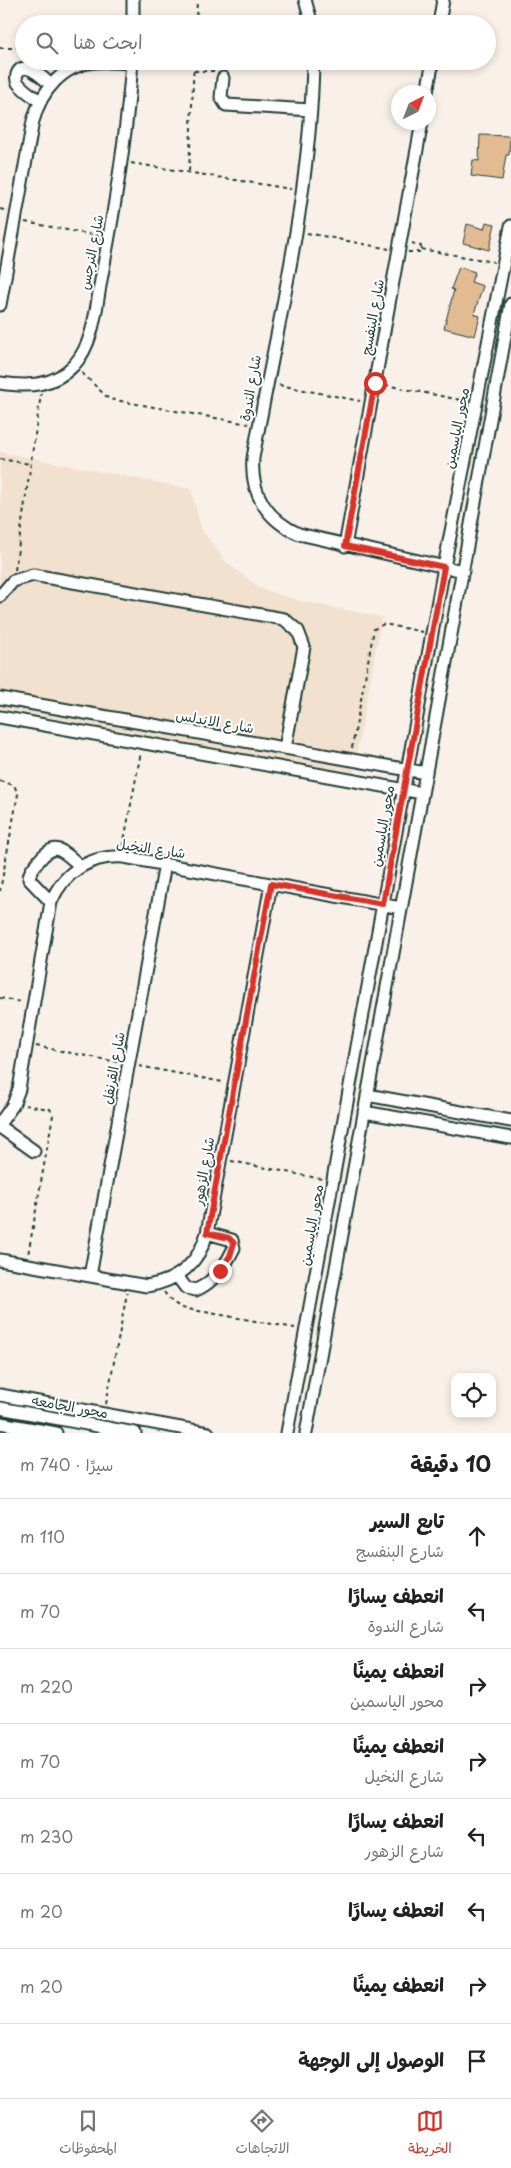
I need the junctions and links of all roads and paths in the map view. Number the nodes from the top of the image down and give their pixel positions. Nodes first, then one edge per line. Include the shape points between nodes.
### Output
1 (133, 0) edge
2 (197, 0) edge
3 (305, 0) edge
4 (443, 0) edge
5 (133, 15) edge
6 (196, 15) edge
7 (309, 15) edge
8 (440, 15) edge
9 (0, 48) edge
10 (15, 48) edge
11 (20, 70) edge
12 (31, 70) edge
13 (72, 70) edge
14 (131, 70) edge
15 (313, 70) edge
16 (431, 70) edge
17 (194, 71) joint
18 (222, 78) joint
19 (51, 85) junction
20 (428, 85) edge
21 (40, 101) junction
22 (311, 110) junction
23 (421, 130) edge
24 (122, 161) junction
25 (189, 172) junction
26 (301, 191) junction
27 (15, 220) junction
28 (511, 226) edge
29 (295, 231) junction
30 (109, 238) junction
31 (509, 242) edge
32 (400, 246) junction
33 (421, 250) junction
34 (504, 264) junction
35 (511, 304) edge
36 (0, 305) edge
37 (74, 364) junction
38 (0, 383) edge
39 (266, 383) junction
40 (375, 383) junction
41 (42, 384) junction
42 (372, 403) junction
43 (476, 403) junction
44 (259, 426) junction
45 (0, 458) edge
46 (30, 464) junction
47 (345, 546) junction
48 (444, 567) junction
49 (462, 571) junction
50 (13, 581) junction
51 (0, 596) edge
52 (432, 634) junction
53 (0, 698) edge
54 (0, 716) edge
55 (143, 743) junction
56 (285, 748) junction
57 (350, 760) junction
58 (407, 770) junction
59 (426, 773) junction
60 (0, 781) edge
61 (404, 790) junction
62 (422, 793) junction
63 (121, 857) junction
64 (165, 864) junction
65 (81, 866) junction
66 (271, 884) junction
67 (0, 891) edge
68 (51, 902) junction
69 (383, 904) junction
70 (401, 908) junction
71 (0, 998) edge
72 (33, 1004) junction
73 (367, 1095) junction
74 (13, 1103) junction
75 (364, 1112) junction
76 (511, 1121) edge
77 (0, 1123) edge
78 (0, 1127) edge
79 (511, 1138) edge
80 (34, 1151) dead end
81 (220, 1160) junction
82 (334, 1181) junction
83 (207, 1233) junction
84 (0, 1260) edge
85 (27, 1265) junction
86 (90, 1276) junction
87 (177, 1276) junction
88 (161, 1283) junction
89 (129, 1284) junction
90 (307, 1330) junction
91 (0, 1395) edge
92 (0, 1408) edge
93 (104, 1414) junction
94 (0, 1423) edge
95 (56, 1433) edge
96 (135, 1433) edge
97 (208, 1433) edge
98 (287, 1433) edge
99 (306, 1433) edge

1 - 5 street
2 - 6 path
3 - 7 street
4 - 8 street
9 - 10 path
11 - 21 street via 16,78 18,84
12 - 19 street
13 - 19 street
14 - 24 street, شارع النرجس
15 - 22 street, شارع الندوة
16 - 20 street
17 - 18 path via 222,72
17 - 25 path
18 - 22 street via 221,97 226,105
19 - 21 street
21 - 27 street via 33,120
22 - 26 street, شارع الندوة
23 - 32 street, شارع البنفسج
24 - 25 path
24 - 30 street, شارع النرجس
25 - 26 path
26 - 29 street, شارع الندوة
27 - 30 path
27 - 36 street
28 - 31 street, محور الياسمين
29 - 32 path
29 - 39 street, شارع الندوة
30 - 37 street, شارع النرجس via 89,340
31 - 34 street, محور الياسمين
32 - 33 path via 418,253
32 - 33 path via 419,245
32 - 40 street, شارع البنفسج
33 - 34 path
34 - 43 street, محور الياسمين
35 - 49 street
37 - 41 street, شارع النرجس via 60,376
37 - 44 path via 109,399
38 - 41 street, شارع النرجس via 22,387
39 - 42 path
39 - 44 street, شارع الندوة
40 - 42 street, شارع البنفسج
40 - 43 path
41 - 46 path
42 - 47 street, شارع البنفسج
43 - 48 street, محور الياسمين
44 - 47 street, شارع الندوة via 252,475 264,507 291,530
45 - 46 path
46 - 50 path
47 - 48 street, شارع الندوة
48 - 49 street, شارع الندوة
48 - 52 street, محور الياسمين
49 - 59 street
50 - 51 street
50 - 56 street via 33,575 278,617 289,622 301,636 304,652
52 - 57 path via 384,624 374,629
52 - 58 street, محور الياسمين
53 - 56 street, شارع الاندلس
54 - 55 street
55 - 61 street
55 - 63 path
56 - 57 street, شارع الاندلس
57 - 58 street, شارع الاندلس
58 - 59 street, شارع الاندلس
58 - 61 street, محور الياسمين
59 - 62 street
60 - 67 path via 14,785 18,794
61 - 62 street
61 - 69 street, محور الياسمين
62 - 70 street
63 - 64 street, شارع النخيل
63 - 65 street, شارع النخيل via 98,859
64 - 66 street, شارع النخيل
64 - 86 street, شارع القرنفل
65 - 68 street, شارع النخيل via 66,878
65 - 68 street via 53,848 29,872 29,880
66 - 69 street, شارع النخيل
66 - 81 street, شارع الزهور
68 - 72 street, شارع النخيل
69 - 70 street, شارع النخيل
69 - 82 street, محور الياسمين
70 - 73 street
71 - 72 path
72 - 74 street, شارع النخيل via 19,1089
73 - 75 street
73 - 76 street
74 - 77 street, شارع النخيل
74 - 85 path via 48,1109 53,1115
75 - 79 street
75 - 99 street
78 - 80 street
81 - 82 path
81 - 83 street, شارع الزهور
82 - 90 street, محور الياسمين
83 - 87 street, شارع الزهور via 196,1258
83 - 87 street via 232,1240 234,1248 226,1264 196,1290 186,1288
84 - 85 street, شارع الزهور
85 - 86 street, شارع الزهور
86 - 89 street, شارع الزهور
87 - 88 street, شارع الزهور
88 - 89 street, شارع الزهور via 147,1286
88 - 90 path via 168,1298 182,1308
89 - 93 path
90 - 98 street, محور الياسمين
91 - 93 street
92 - 96 street, محور الجامعه
93 - 97 street
94 - 95 street, محور الجامعه

